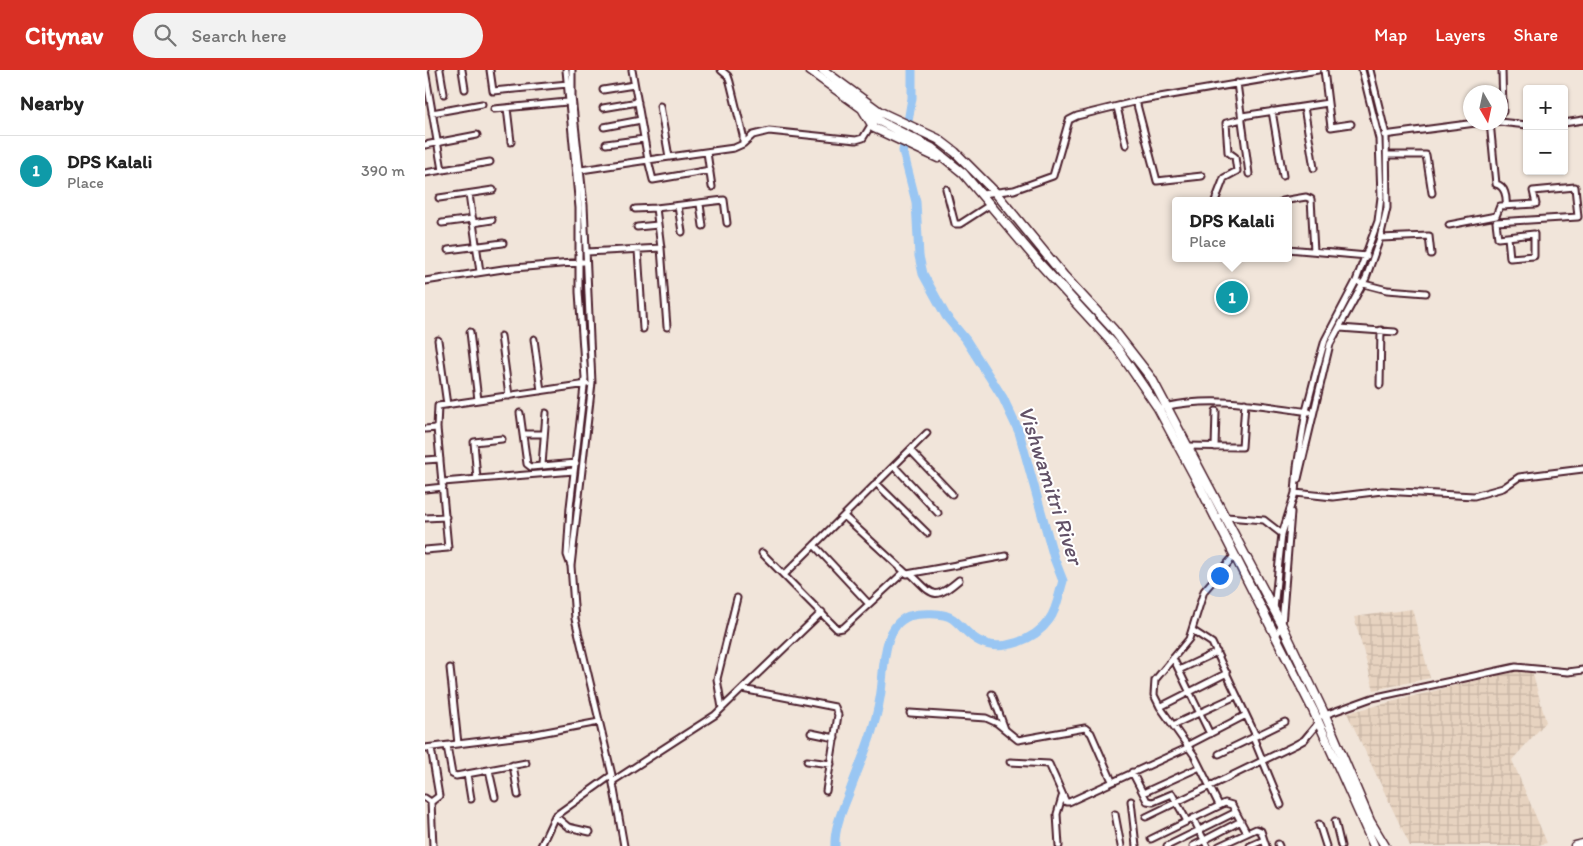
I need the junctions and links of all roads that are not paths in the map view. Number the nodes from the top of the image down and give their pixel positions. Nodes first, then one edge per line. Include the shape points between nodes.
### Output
1 (425, 70) edge
2 (440, 70) edge
3 (462, 70) edge
4 (490, 70) edge
5 (566, 70) edge
6 (572, 70) edge
7 (632, 70) edge
8 (721, 70) edge
9 (809, 70) edge
10 (823, 70) edge
11 (1318, 70) edge
12 (1324, 70) edge
13 (1362, 70) edge
14 (1371, 70) edge
15 (1502, 70) edge
16 (1237, 83) junction
17 (568, 84) junction
18 (634, 85) junction
19 (1502, 85) edge
20 (465, 89) dead end
21 (427, 90) edge
22 (603, 90) dead end
23 (444, 94) dead end
24 (1136, 101) junction
25 (567, 102) junction
26 (637, 102) junction
27 (1329, 103) junction
28 (482, 104) dead end
29 (660, 106) dead end
30 (1117, 107) junction
31 (1304, 107) junction
32 (507, 108) junction
33 (603, 108) dead end
34 (494, 109) dead end
35 (1272, 111) junction
36 (432, 115) junction
37 (1242, 117) junction
38 (425, 118) edge
39 (641, 120) junction
40 (1583, 120) edge
41 (1568, 122) edge
42 (1508, 123) edge
43 (1351, 124) dead end
44 (1463, 125) edge
45 (1523, 125) edge
46 (876, 126) junction
47 (604, 127) dead end
48 (1491, 130) edge
49 (477, 135) dead end
50 (1378, 135) junction
51 (1386, 135) junction
52 (644, 139) junction
53 (511, 142) dead end
54 (437, 143) junction
55 (606, 144) dead end
56 (743, 144) junction
57 (425, 145) edge
58 (1126, 145) dead end
59 (707, 152) junction
60 (1388, 155) junction
61 (669, 157) junction
62 (648, 160) junction
63 (490, 162) dead end
64 (1314, 168) dead end
65 (442, 170) junction
66 (581, 170) junction
67 (710, 170) junction
68 (425, 173) edge
69 (1249, 174) dead end
70 (1202, 176) dead end
71 (1283, 176) dead end
72 (712, 187) dead end
73 (493, 190) dead end
74 (946, 190) dead end
75 (995, 192) junction
76 (1432, 193) dead end
77 (469, 194) junction
78 (982, 194) junction
79 (1217, 197) edge
80 (439, 198) dead end
81 (1292, 199) edge
82 (699, 204) junction
83 (991, 204) junction
84 (678, 206) junction
85 (1506, 206) junction
86 (656, 208) junction
87 (635, 209) dead end
88 (1496, 219) junction
89 (492, 220) dead end
90 (473, 221) junction
91 (727, 222) dead end
92 (442, 223) dead end
93 (658, 224) junction
94 (1449, 225) dead end
95 (703, 226) dead end
96 (637, 227) dead end
97 (681, 232) dead end
98 (1508, 237) junction
99 (1380, 238) junction
100 (503, 243) dead end
101 (477, 246) junction
102 (661, 248) junction
103 (1292, 249) edge
104 (448, 250) dead end
105 (638, 250) junction
106 (1314, 251) junction
107 (587, 252) junction
108 (1431, 254) dead end
109 (1367, 256) junction
110 (583, 262) junction
111 (481, 272) junction
112 (1356, 280) junction
113 (425, 281) edge
114 (1362, 285) junction
115 (1426, 293) dead end
116 (667, 327) dead end
117 (1340, 328) junction
118 (643, 329) dead end
119 (1381, 330) junction
120 (470, 332) dead end
121 (1395, 332) dead end
122 (501, 336) dead end
123 (438, 340) dead end
124 (534, 340) dead end
125 (592, 383) junction
126 (585, 384) junction
127 (1380, 385) dead end
128 (541, 391) junction
129 (509, 396) junction
130 (478, 400) junction
131 (1245, 403) junction
132 (447, 404) junction
133 (1166, 406) junction
134 (1158, 408) junction
135 (1216, 411) dead end
136 (1309, 412) junction
137 (519, 413) dead end
138 (546, 413) dead end
139 (437, 428) junction
140 (425, 429) edge
141 (927, 433) dead end
142 (523, 434) junction
143 (544, 434) junction
144 (502, 439) dead end
145 (1188, 446) junction
146 (1215, 447) junction
147 (910, 450) junction
148 (440, 459) junction
149 (425, 460) edge
150 (575, 463) junction
151 (583, 464) junction
152 (542, 465) junction
153 (894, 466) junction
154 (1583, 469) edge
155 (574, 471) junction
156 (477, 479) junction
157 (876, 483) junction
158 (443, 485) junction
159 (425, 488) edge
160 (1295, 493) junction
161 (952, 494) dead end
162 (1291, 504) junction
163 (938, 513) dead end
164 (843, 516) junction
165 (1219, 516) junction
166 (446, 517) junction
167 (425, 518) edge
168 (927, 533) dead end
169 (1281, 534) junction
170 (814, 545) junction
171 (425, 550) edge
172 (762, 553) dead end
173 (1235, 555) junction
174 (1006, 556) dead end
175 (571, 566) junction
176 (904, 572) junction
177 (911, 574) junction
178 (784, 575) junction
179 (959, 580) dead end
180 (737, 598) dead end
181 (868, 603) junction
182 (821, 612) junction
183 (1274, 612) junction
184 (1282, 625) junction
185 (1192, 630) junction
186 (1277, 636) junction
187 (1217, 652) junction
188 (1173, 658) junction
189 (449, 668) dead end
190 (1179, 670) junction
191 (1583, 670) edge
192 (1227, 673) junction
193 (742, 689) junction
194 (1190, 692) junction
195 (992, 694) dead end
196 (1236, 696) junction
197 (1160, 707) junction
198 (722, 708) junction
199 (1200, 712) junction
200 (910, 713) dead end
201 (1246, 716) junction
202 (1320, 719) junction
203 (599, 722) junction
204 (1285, 722) dead end
205 (1173, 725) junction
206 (1005, 729) junction
207 (811, 733) dead end
208 (1210, 734) junction
209 (1255, 737) junction
210 (835, 738) junction
211 (457, 744) junction
212 (447, 746) junction
213 (1188, 746) junction
214 (428, 748) edge
215 (1219, 754) dead end
216 (1264, 760) junction
217 (807, 761) dead end
218 (1010, 762) dead end
219 (526, 763) dead end
220 (831, 764) junction
221 (513, 766) junction
222 (1200, 767) junction
223 (489, 770) junction
224 (1132, 772) junction
225 (467, 774) junction
226 (612, 778) junction
227 (1112, 781) junction
228 (1209, 785) junction
229 (827, 791) dead end
230 (1143, 792) junction
231 (518, 795) dead end
232 (1062, 797) junction
233 (425, 798) edge
234 (495, 798) dead end
235 (471, 799) dead end
236 (1131, 801) dead end
237 (431, 802) junction
238 (1177, 802) junction
239 (1219, 805) junction
240 (1281, 805) dead end
241 (1236, 812) junction
242 (1115, 814) dead end
243 (555, 816) junction
244 (1146, 817) dead end
245 (1193, 818) junction
246 (1187, 821) junction
247 (1241, 821) junction
248 (1335, 821) dead end
249 (1319, 824) dead end
250 (1199, 830) junction
251 (590, 832) dead end
252 (1247, 832) junction
253 (1151, 839) dead end
254 (1205, 840) junction
255 (1265, 843) edge
256 (1229, 844) edge
257 (1583, 844) edge
258 (433, 846) edge
259 (541, 846) edge
260 (624, 846) edge
261 (1059, 846) edge
262 (1121, 846) edge
263 (1136, 846) edge
264 (1167, 846) edge
265 (1193, 846) edge
266 (1207, 846) edge
267 (1219, 846) edge
268 (1251, 846) edge
269 (1326, 846) edge
270 (1341, 846) edge
271 (1375, 846) edge
272 (1385, 846) edge
273 (1575, 846) edge

1 - 21 street
2 - 23 street
3 - 20 street
4 - 17 street via 493,91
5 - 17 street
6 - 17 street
7 - 18 street
8 - 56 street via 730,82
9 - 46 main road via 863,109
10 - 75 main road via 880,112 938,139
11 - 16 street
12 - 27 street
13 - 50 street
14 - 51 street
15 - 19 street
16 - 24 street
16 - 37 street
17 - 25 street
17 - 66 street
18 - 22 street
18 - 26 street
21 - 36 street
24 - 30 street
24 - 70 street via 1157,181
25 - 32 street
25 - 110 street
26 - 33 street
26 - 39 street
27 - 31 street
27 - 43 street via 1331,127
28 - 36 street
29 - 61 street
30 - 58 street
30 - 75 street via 1069,120 1053,176 1014,190
31 - 35 street
31 - 64 street
32 - 34 street
32 - 53 street
35 - 37 street
35 - 71 street
36 - 38 street
36 - 54 street
37 - 69 street
37 - 79 street via 1226,123 1228,152 1235,156 1237,171 1224,178
39 - 47 street
39 - 52 street
40 - 41 street
42 - 45 street
44 - 51 street
46 - 56 street via 856,140 769,131 753,136
46 - 78 main road via 930,150 963,173
48 - 85 street via 1496,184 1507,198
49 - 54 street
50 - 51 street
50 - 109 street via 1380,205
51 - 60 street
52 - 55 street
52 - 62 street
54 - 57 street
54 - 65 street
56 - 59 street
59 - 61 street
59 - 67 street
60 - 76 street via 1426,155
60 - 99 street via 1387,202
61 - 62 street
62 - 66 street
62 - 67 street via 653,180
63 - 65 street
65 - 68 street
66 - 107 street
67 - 72 street
73 - 77 street
74 - 83 street via 955,224
75 - 78 street
75 - 133 main road via 1064,276 1113,329 1152,379
77 - 80 street
77 - 90 street
78 - 83 main road
81 - 106 street via 1311,199
82 - 84 street
82 - 91 street via 724,200
82 - 95 street
83 - 134 main road via 1041,265 1117,348
84 - 86 street
84 - 97 street
85 - 88 street via 1500,206
85 - 88 street via 1536,204 1533,191 1575,187 1578,217
86 - 87 street
86 - 93 street
88 - 94 street
88 - 98 street via 1498,238
89 - 90 street
90 - 92 street
90 - 101 street
93 - 96 street
93 - 102 street
98 - 98 street via 1534,234 1534,256 1510,258
99 - 108 street via 1429,236
99 - 114 street
100 - 101 street
101 - 104 street
101 - 111 street
102 - 105 street
102 - 116 street
103 - 106 street
105 - 107 street
105 - 118 street
106 - 109 street
107 - 110 street
109 - 112 street
110 - 111 street
110 - 125 street
110 - 126 street
111 - 113 street
112 - 114 street
112 - 136 street via 1325,340
114 - 115 street
114 - 117 street
117 - 119 street
117 - 136 street via 1330,344 1320,389
119 - 121 street
119 - 127 street
120 - 130 street
122 - 129 street
123 - 132 street
124 - 128 street
125 - 126 street
125 - 151 street
126 - 128 street
126 - 150 street
128 - 129 street
129 - 130 street
130 - 132 street
131 - 133 street
131 - 136 street
131 - 146 street via 1243,446
132 - 139 street via 438,406
133 - 134 street
133 - 145 main road
134 - 165 main road
135 - 146 street
136 - 160 street via 1302,468
137 - 142 street
138 - 143 street
139 - 140 street
139 - 148 street
141 - 147 street
142 - 143 street
142 - 152 street via 527,464
143 - 152 street
144 - 156 street via 474,442
145 - 146 street
145 - 165 main road
147 - 153 street
147 - 161 street
148 - 149 street
148 - 158 street
150 - 151 street
150 - 152 street
150 - 155 street
151 - 175 street
153 - 157 street
153 - 163 street
154 - 160 street via 1519,477 1503,488 1474,496 1382,491 1333,497
155 - 156 street
155 - 175 street via 567,550
156 - 158 street
157 - 164 street
157 - 168 street
158 - 159 street
158 - 166 street
160 - 162 street
162 - 169 street
162 - 184 street
164 - 170 street
164 - 176 street
165 - 169 street via 1264,520
165 - 173 main road
165 - 183 main road
166 - 167 street
166 - 171 street via 448,548
169 - 183 street
170 - 178 street
170 - 181 street
172 - 178 street
173 - 185 street via 1204,591
173 - 186 main road
174 - 177 street
175 - 203 street via 575,618
176 - 177 street
176 - 181 street
177 - 179 street via 931,592 938,594
178 - 182 street
180 - 198 street via 717,679
181 - 182 street via 843,628 837,629
182 - 193 street
183 - 184 main road
184 - 186 street
184 - 202 main road
185 - 187 street via 1212,643
185 - 188 street via 1189,639
186 - 202 main road
187 - 190 street
187 - 192 street
188 - 190 street
188 - 197 street via 1153,687
189 - 211 street
190 - 194 street
191 - 202 street via 1568,672 1515,666 1372,698
192 - 194 street
192 - 196 street
193 - 198 street
193 - 210 street via 835,707 838,716
194 - 197 street
194 - 199 street
195 - 206 street
196 - 199 street
196 - 201 street
197 - 205 street
198 - 226 street via 704,723
199 - 205 street
199 - 208 street
200 - 206 street via 986,718
201 - 208 street
201 - 209 street
202 - 216 street via 1304,740
202 - 271 main road
202 - 272 main road
203 - 211 street
203 - 226 street
204 - 209 street
205 - 213 street
206 - 227 street via 1022,740 1082,728 1088,730
207 - 210 street
208 - 213 street
209 - 215 street
209 - 216 street
210 - 220 street
211 - 212 street
212 - 214 street
212 - 225 street via 452,774
213 - 222 street
213 - 224 street
214 - 237 street via 439,796
216 - 228 street
216 - 240 street
217 - 220 street
218 - 232 street via 1049,764
219 - 221 street
220 - 229 street
221 - 223 street
221 - 231 street
222 - 228 street
222 - 230 street
223 - 225 street
223 - 234 street
224 - 227 street
224 - 230 street
225 - 235 street
226 - 243 street
226 - 260 street
227 - 232 street via 1069,802
228 - 238 street
228 - 239 street
230 - 238 street via 1150,803 1171,793
232 - 261 street via 1057,814
233 - 237 street
236 - 263 street
237 - 258 street
238 - 244 street
238 - 246 street
239 - 241 street via 1229,803
239 - 245 street
241 - 247 street
241 - 250 street
242 - 262 street
243 - 251 street via 568,827
243 - 259 street
245 - 246 street
245 - 250 street
246 - 253 street
247 - 252 street
247 - 254 street
248 - 270 street
249 - 269 street
250 - 254 street
250 - 264 street
252 - 255 street via 1260,830
252 - 256 street
254 - 265 street
254 - 266 street
255 - 268 street
256 - 267 street
257 - 273 main road

